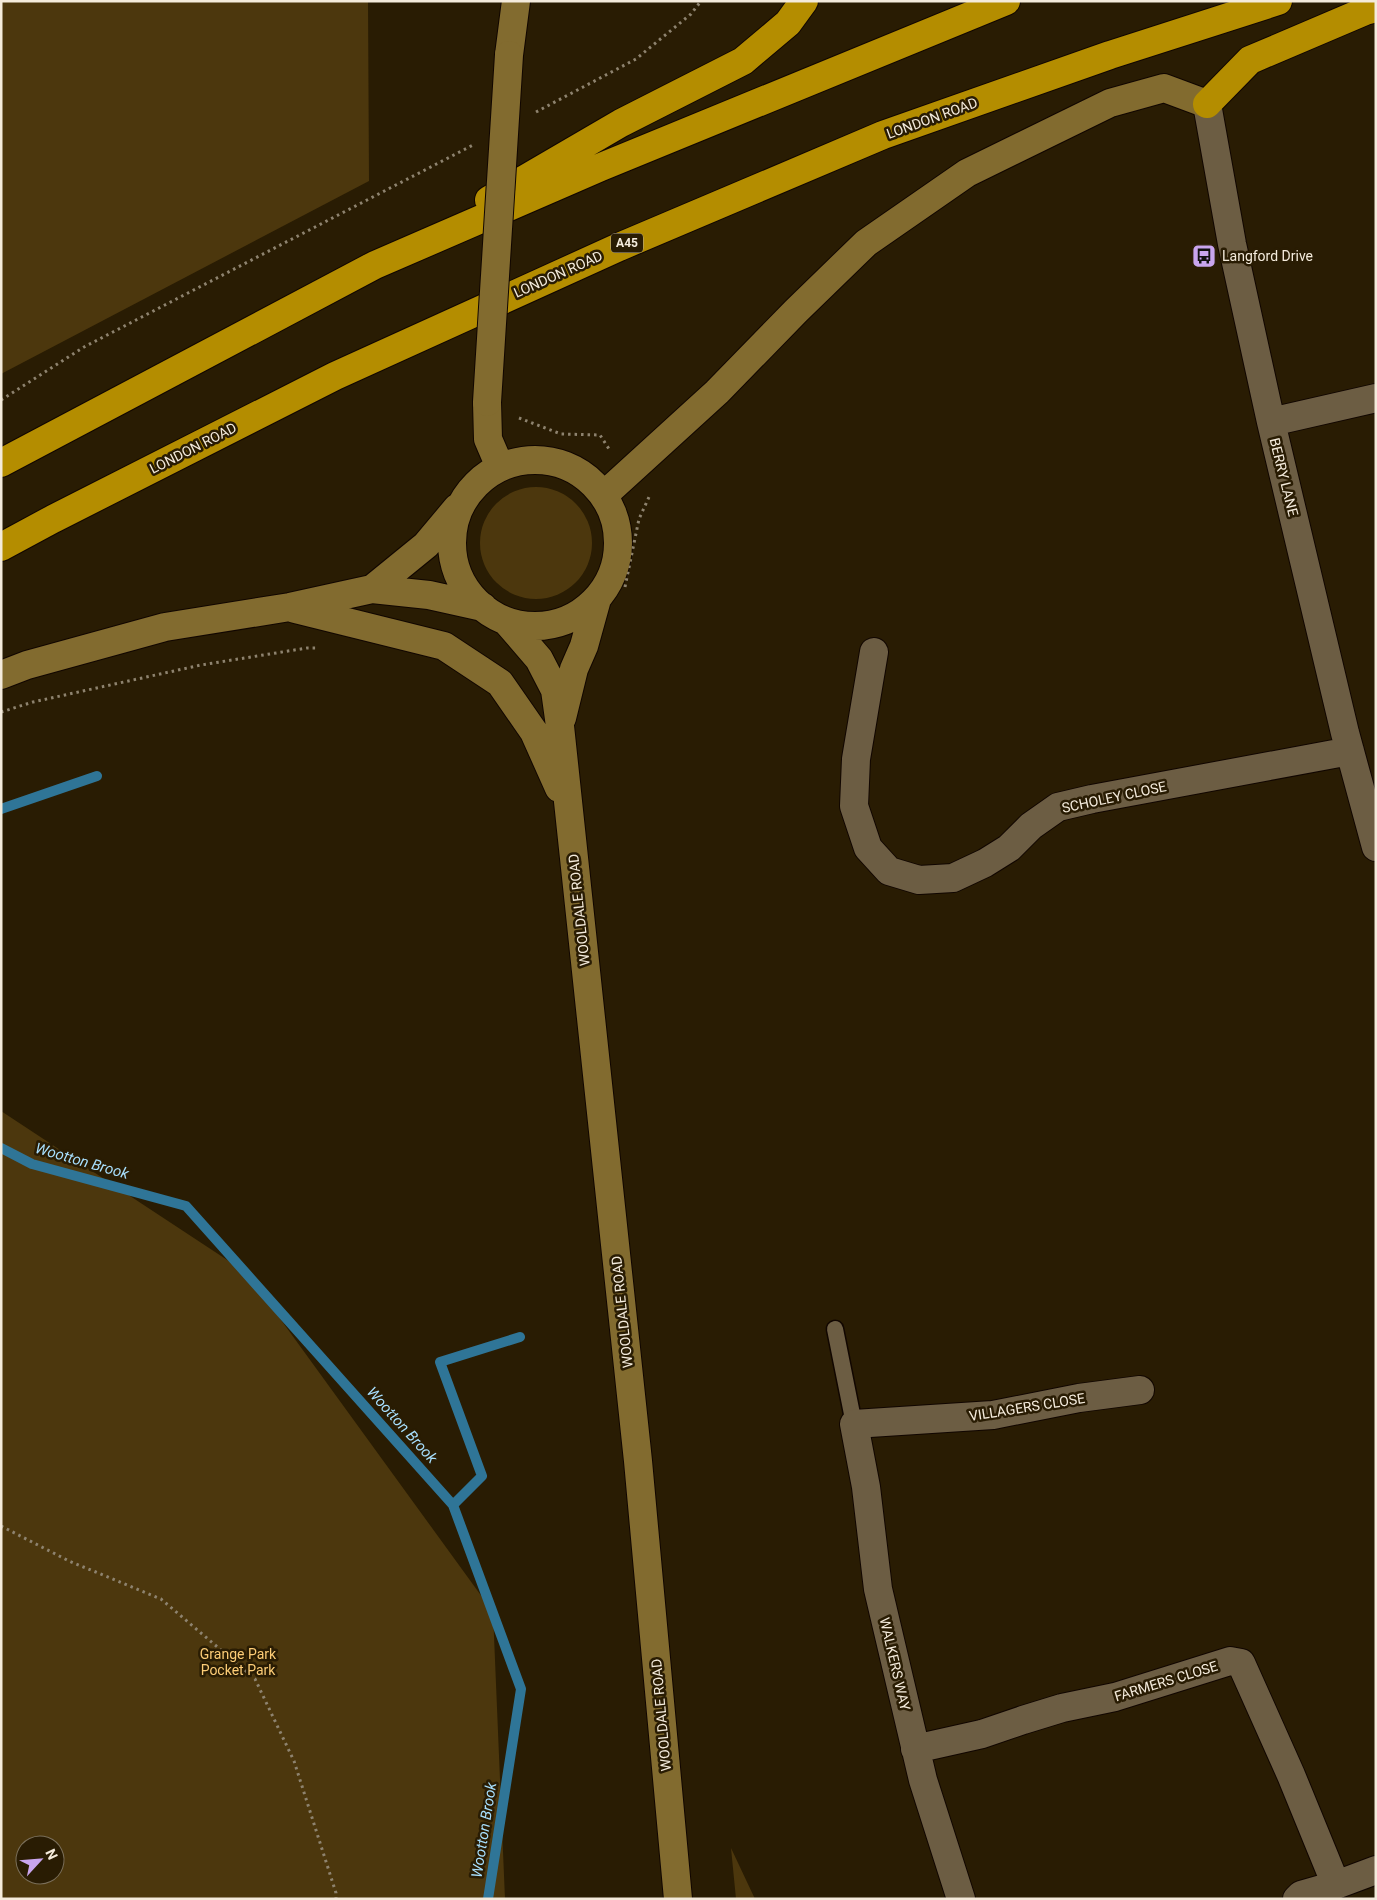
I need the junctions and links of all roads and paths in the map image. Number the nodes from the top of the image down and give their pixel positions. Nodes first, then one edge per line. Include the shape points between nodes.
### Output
1 (516, 1) edge
2 (701, 1) edge
3 (804, 1) edge
4 (1006, 1) edge
5 (1278, 1) edge
6 (1376, 8) edge
7 (1207, 104) junction
8 (532, 114) dead end
9 (481, 141) dead end
10 (375, 265) junction
11 (1376, 398) edge
12 (1, 400) edge
13 (487, 402) junction
14 (1270, 422) junction
15 (1, 463) edge
16 (500, 467) junction
17 (625, 475) junction
18 (604, 495) junction
19 (464, 499) junction
20 (1, 547) edge
21 (372, 589) junction
22 (624, 593) dead end
23 (597, 599) junction
24 (290, 607) junction
25 (483, 607) junction
26 (508, 623) junction
27 (326, 648) dead end
28 (874, 652) dead end
29 (1, 675) edge
30 (1, 712) edge
31 (560, 726) junction
32 (1350, 751) junction
33 (568, 808) junction
34 (1376, 847) edge
35 (835, 1329) dead end
36 (1140, 1390) dead end
37 (854, 1424) junction
38 (1, 1526) edge
39 (915, 1749) junction
40 (1376, 1870) edge
41 (1336, 1885) junction
42 (336, 1899) edge
43 (678, 1899) edge
44 (961, 1899) edge
45 (1298, 1899) edge

1 - 13 street, bridge via 509,55
2 - 8 path via 691,14 636,60
3 - 10 highway via 788,23 743,61 621,123
4 - 10 highway via 610,163
5 - 20 highway, LONDON ROAD / A45 via 1110,55 883,135 619,247 335,376
6 - 7 highway via 1250,60
7 - 14 street, BERRY LANE via 1232,244
7 - 17 street via 1164,88 1110,103 967,172 866,243 717,392
9 - 12 path via 84,347
10 - 15 highway
11 - 14 street
13 - 16 street via 488,438
13 - 17 path via 520,419 561,434 600,434
14 - 32 street, BERRY LANE
16 - 18 street via 527,460 560,463 577,470
16 - 19 street via 474,486
17 - 18 street
17 - 22 path via 651,494 639,519
18 - 23 street via 615,519 619,537 618,556 605,589
19 - 21 street via 426,545
19 - 25 street via 453,529 454,563 470,594
21 - 24 street
21 - 25 street via 430,595
23 - 26 street via 584,610 558,623 545,626
23 - 31 street, WOOLDALE ROAD via 574,669
24 - 29 street via 165,627
24 - 33 street via 444,646 500,683 534,732
25 - 26 street
26 - 31 street, WOOLDALE ROAD via 539,659 554,690
27 - 30 path via 306,648 201,665
28 - 32 street, SCHOLEY CLOSE via 856,759 854,806 868,848 889,871 919,880 953,878 985,863 1009,848 1031,826 1058,807
31 - 33 street, WOOLDALE ROAD
32 - 34 street, BERRY LANE
33 - 43 street, WOOLDALE ROAD via 638,1461
35 - 37 lane
36 - 37 street, VILLAGERS CLOSE via 1079,1398 993,1416
37 - 39 street, WALKERS WAY via 866,1487 878,1590
38 - 42 path via 69,1561 162,1599 255,1679 294,1761
39 - 41 street, FARMERS CLOSE via 982,1734 1230,1662 1241,1663
39 - 44 street, WALKERS WAY
40 - 41 street
41 - 45 street via 1301,1895

